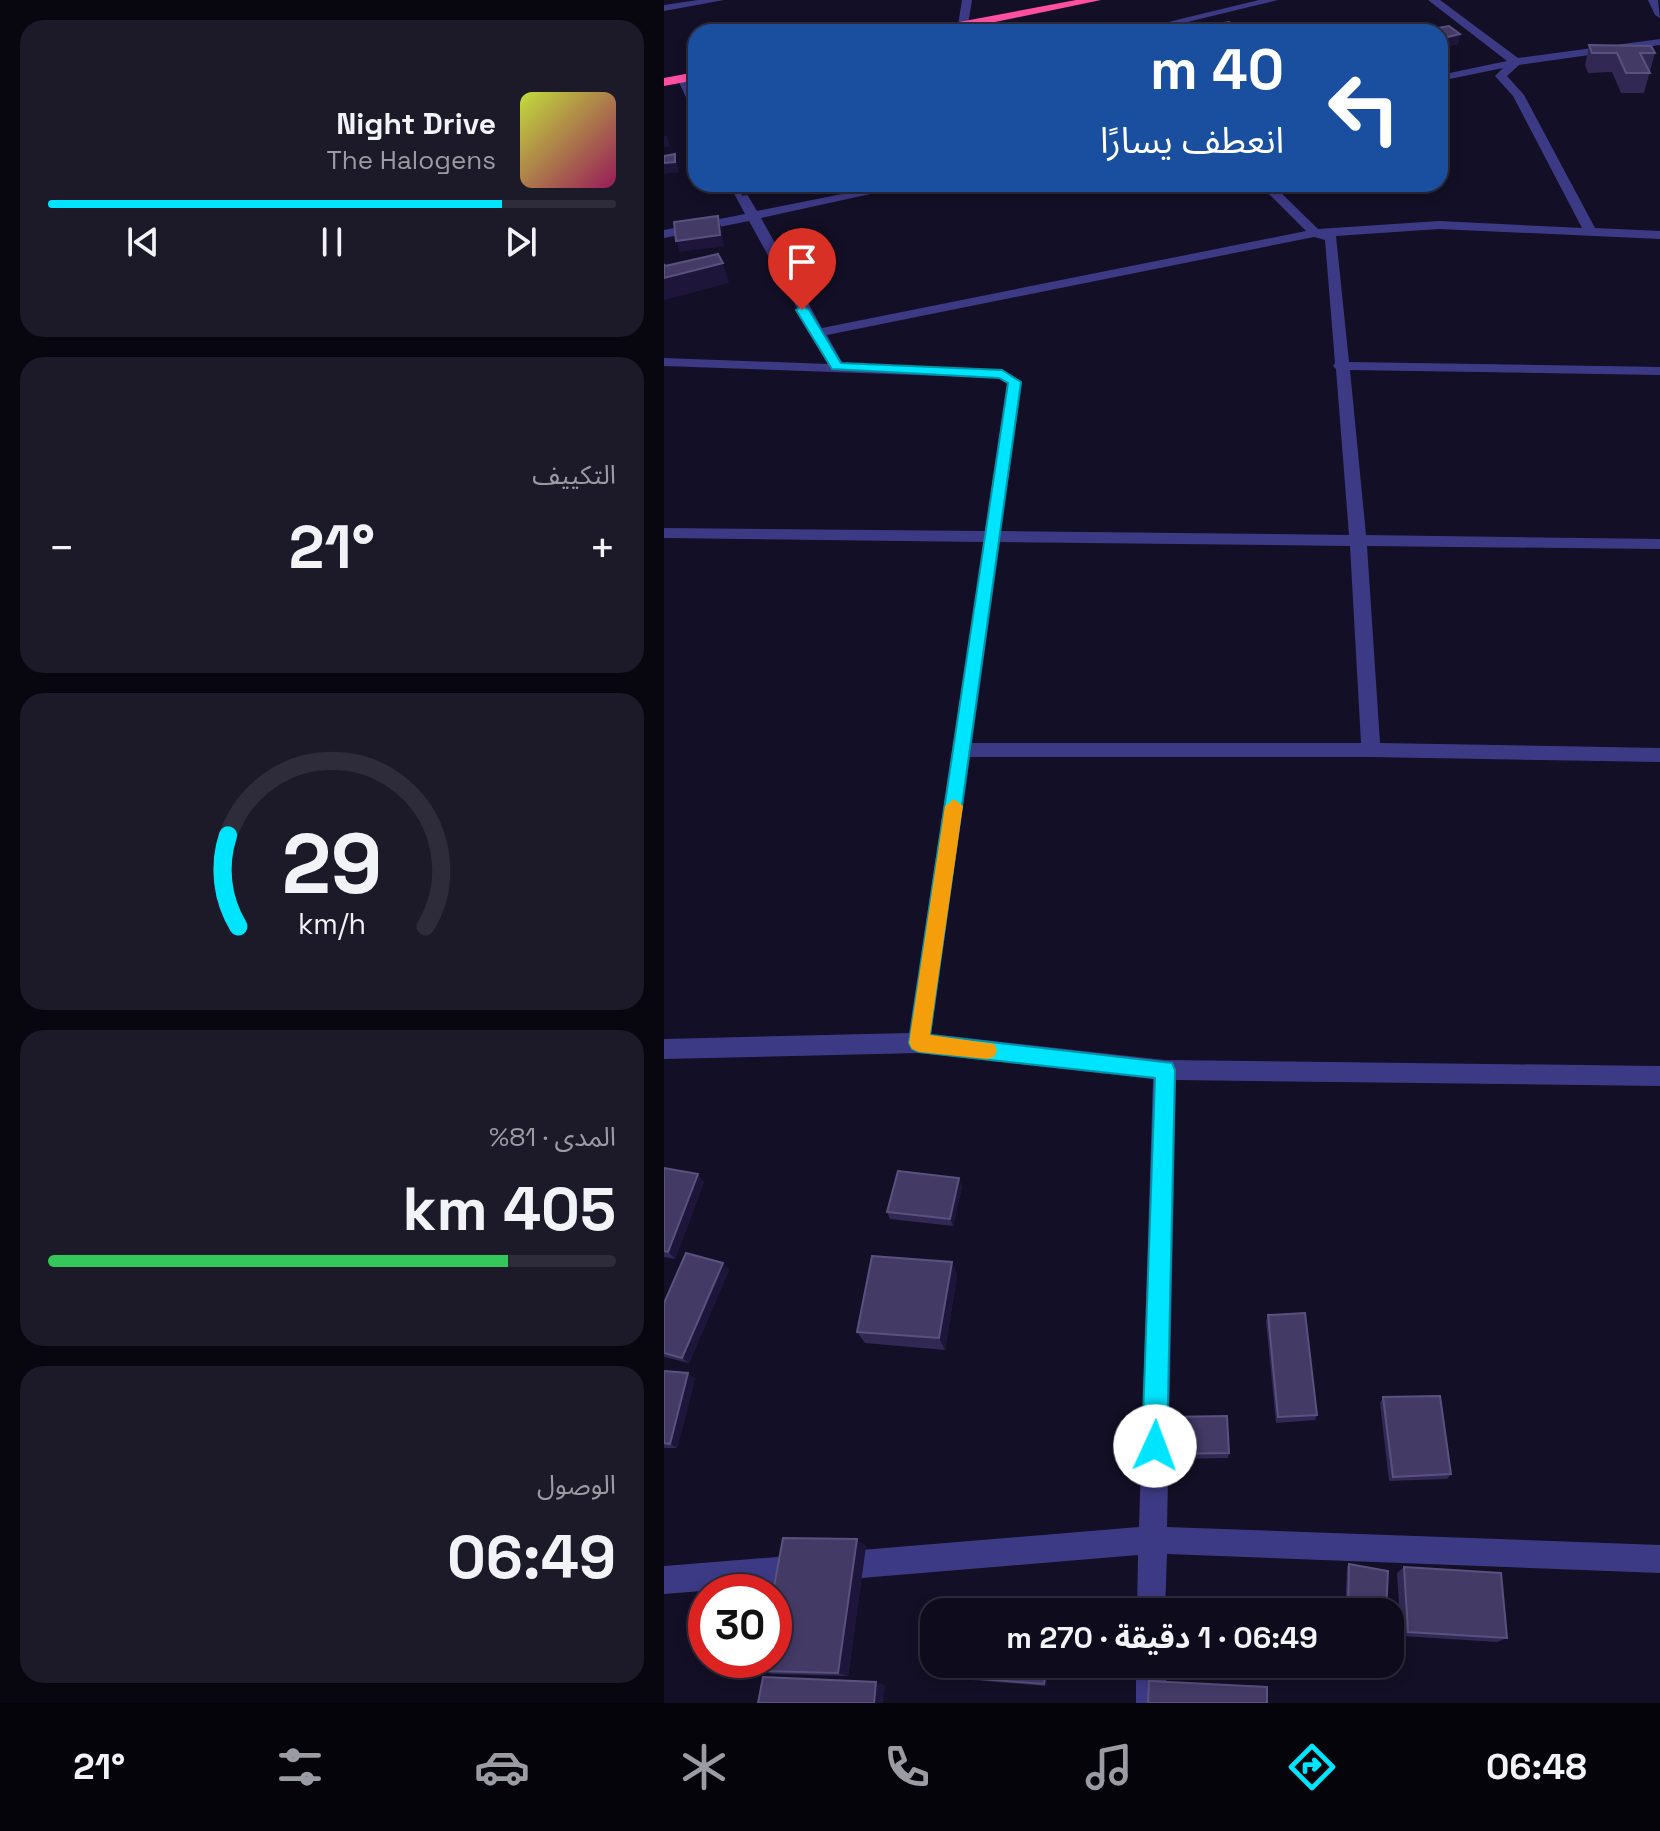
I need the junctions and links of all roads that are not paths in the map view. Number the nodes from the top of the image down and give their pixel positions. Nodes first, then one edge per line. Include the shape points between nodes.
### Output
1 (719, 0) edge
2 (967, 0) edge
3 (1095, 0) edge
4 (1273, 0) edge
5 (1433, 0) edge
6 (1653, 0) edge
7 (664, 8) edge
8 (1660, 15) edge
9 (963, 24) edge
10 (968, 24) edge
11 (1167, 24) edge
12 (1660, 42) edge
13 (1516, 62) junction
14 (1448, 76) edge
15 (688, 77) edge
16 (664, 82) edge
17 (739, 192) edge
18 (869, 192) edge
19 (1273, 192) edge
20 (750, 215) junction
21 (1315, 233) junction
22 (1591, 233) junction
23 (664, 234) edge
24 (1660, 235) edge
25 (816, 333) junction
26 (664, 362) edge
27 (837, 366) junction
28 (1340, 366) junction
29 (1660, 371) edge
30 (664, 533) edge
31 (991, 536) junction
32 (1358, 539) junction
33 (1660, 544) edge
34 (962, 750) junction
35 (1371, 750) junction
36 (1660, 755) edge
37 (919, 1043) junction
38 (664, 1049) edge
39 (1165, 1070) junction
40 (1660, 1076) edge
41 (1152, 1540) junction
42 (1660, 1559) edge
43 (664, 1580) edge
44 (1151, 1598) edge
45 (1151, 1678) edge
46 (1151, 1703) edge

1 - 7 street
2 - 9 street
3 - 10 highway
4 - 11 street
5 - 13 street
6 - 8 street
12 - 13 street
13 - 14 street
13 - 22 street via 1501,76 1518,95
15 - 16 highway
17 - 20 street
18 - 20 street
19 - 21 street
20 - 23 street
20 - 25 street
21 - 22 street via 1439,225
21 - 25 street
21 - 28 street via 1331,238
22 - 24 street
25 - 27 street
26 - 27 street
27 - 31 street via 1002,374 1015,382
28 - 29 street
28 - 32 street
30 - 31 street
31 - 32 street
31 - 34 street
32 - 33 street
32 - 35 street
34 - 35 street
34 - 37 street
35 - 36 street
37 - 38 street
37 - 39 street
39 - 40 street
39 - 41 street
41 - 42 street
41 - 43 street
41 - 44 street
45 - 46 street

